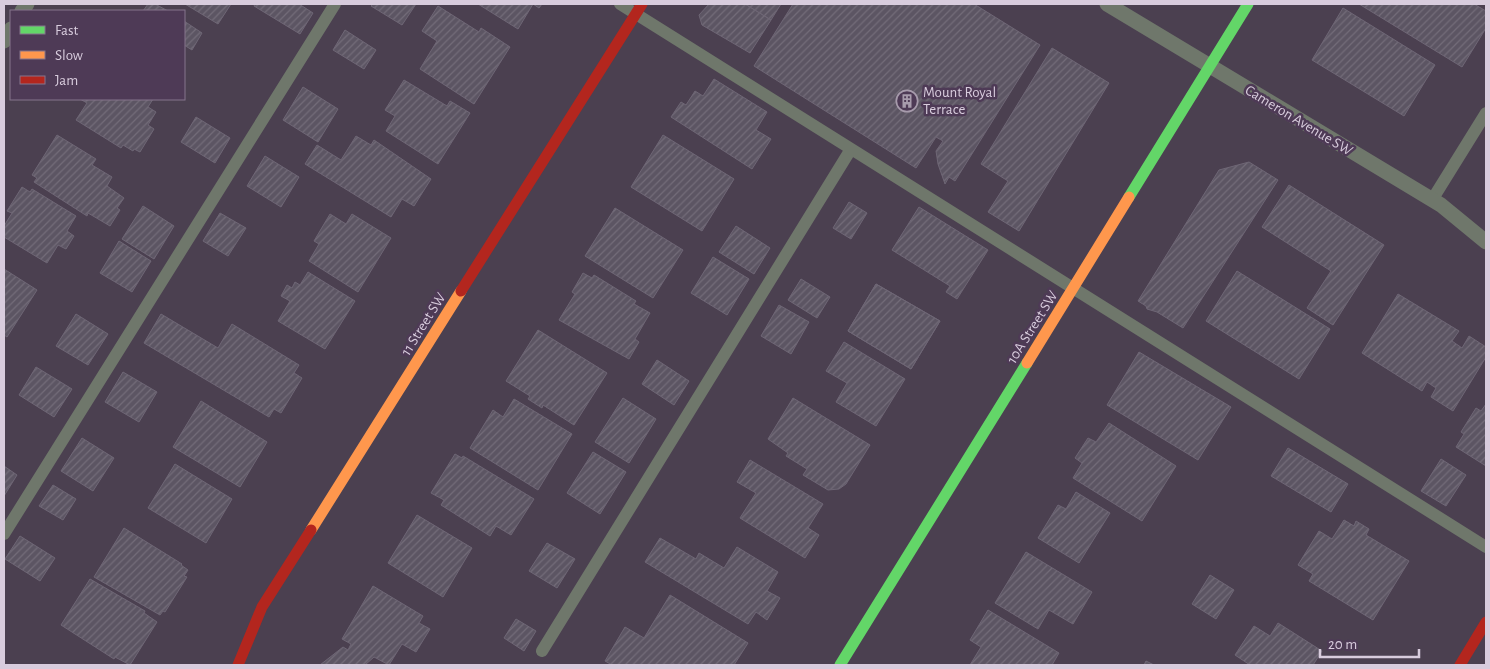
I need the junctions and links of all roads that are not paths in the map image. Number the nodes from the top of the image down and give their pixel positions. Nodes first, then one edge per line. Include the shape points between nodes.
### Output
1 (335, 4) edge
2 (620, 4) edge
3 (1107, 4) edge
4 (1248, 4) edge
5 (639, 9) edge
6 (1208, 67) junction
7 (1486, 113) edge
8 (851, 149) junction
9 (1432, 200) junction
10 (1486, 242) edge
11 (1074, 289) junction
12 (4, 534) edge
13 (1486, 547) edge
14 (1486, 622) edge
15 (542, 651) dead end
16 (238, 665) edge
17 (840, 665) edge
18 (1460, 665) edge

1 - 12 lane
2 - 5 lane
3 - 6 street, Cameron Avenue SW
4 - 6 street, 10A Street SW
5 - 8 lane
5 - 16 street, 11 Street SW via 262,607
6 - 9 street, Cameron Avenue SW
6 - 11 street, 10A Street SW
7 - 9 lane
8 - 11 lane
8 - 15 lane
9 - 10 street, Cameron Avenue SW
11 - 13 lane
11 - 17 street, 10A Street SW
14 - 18 street

